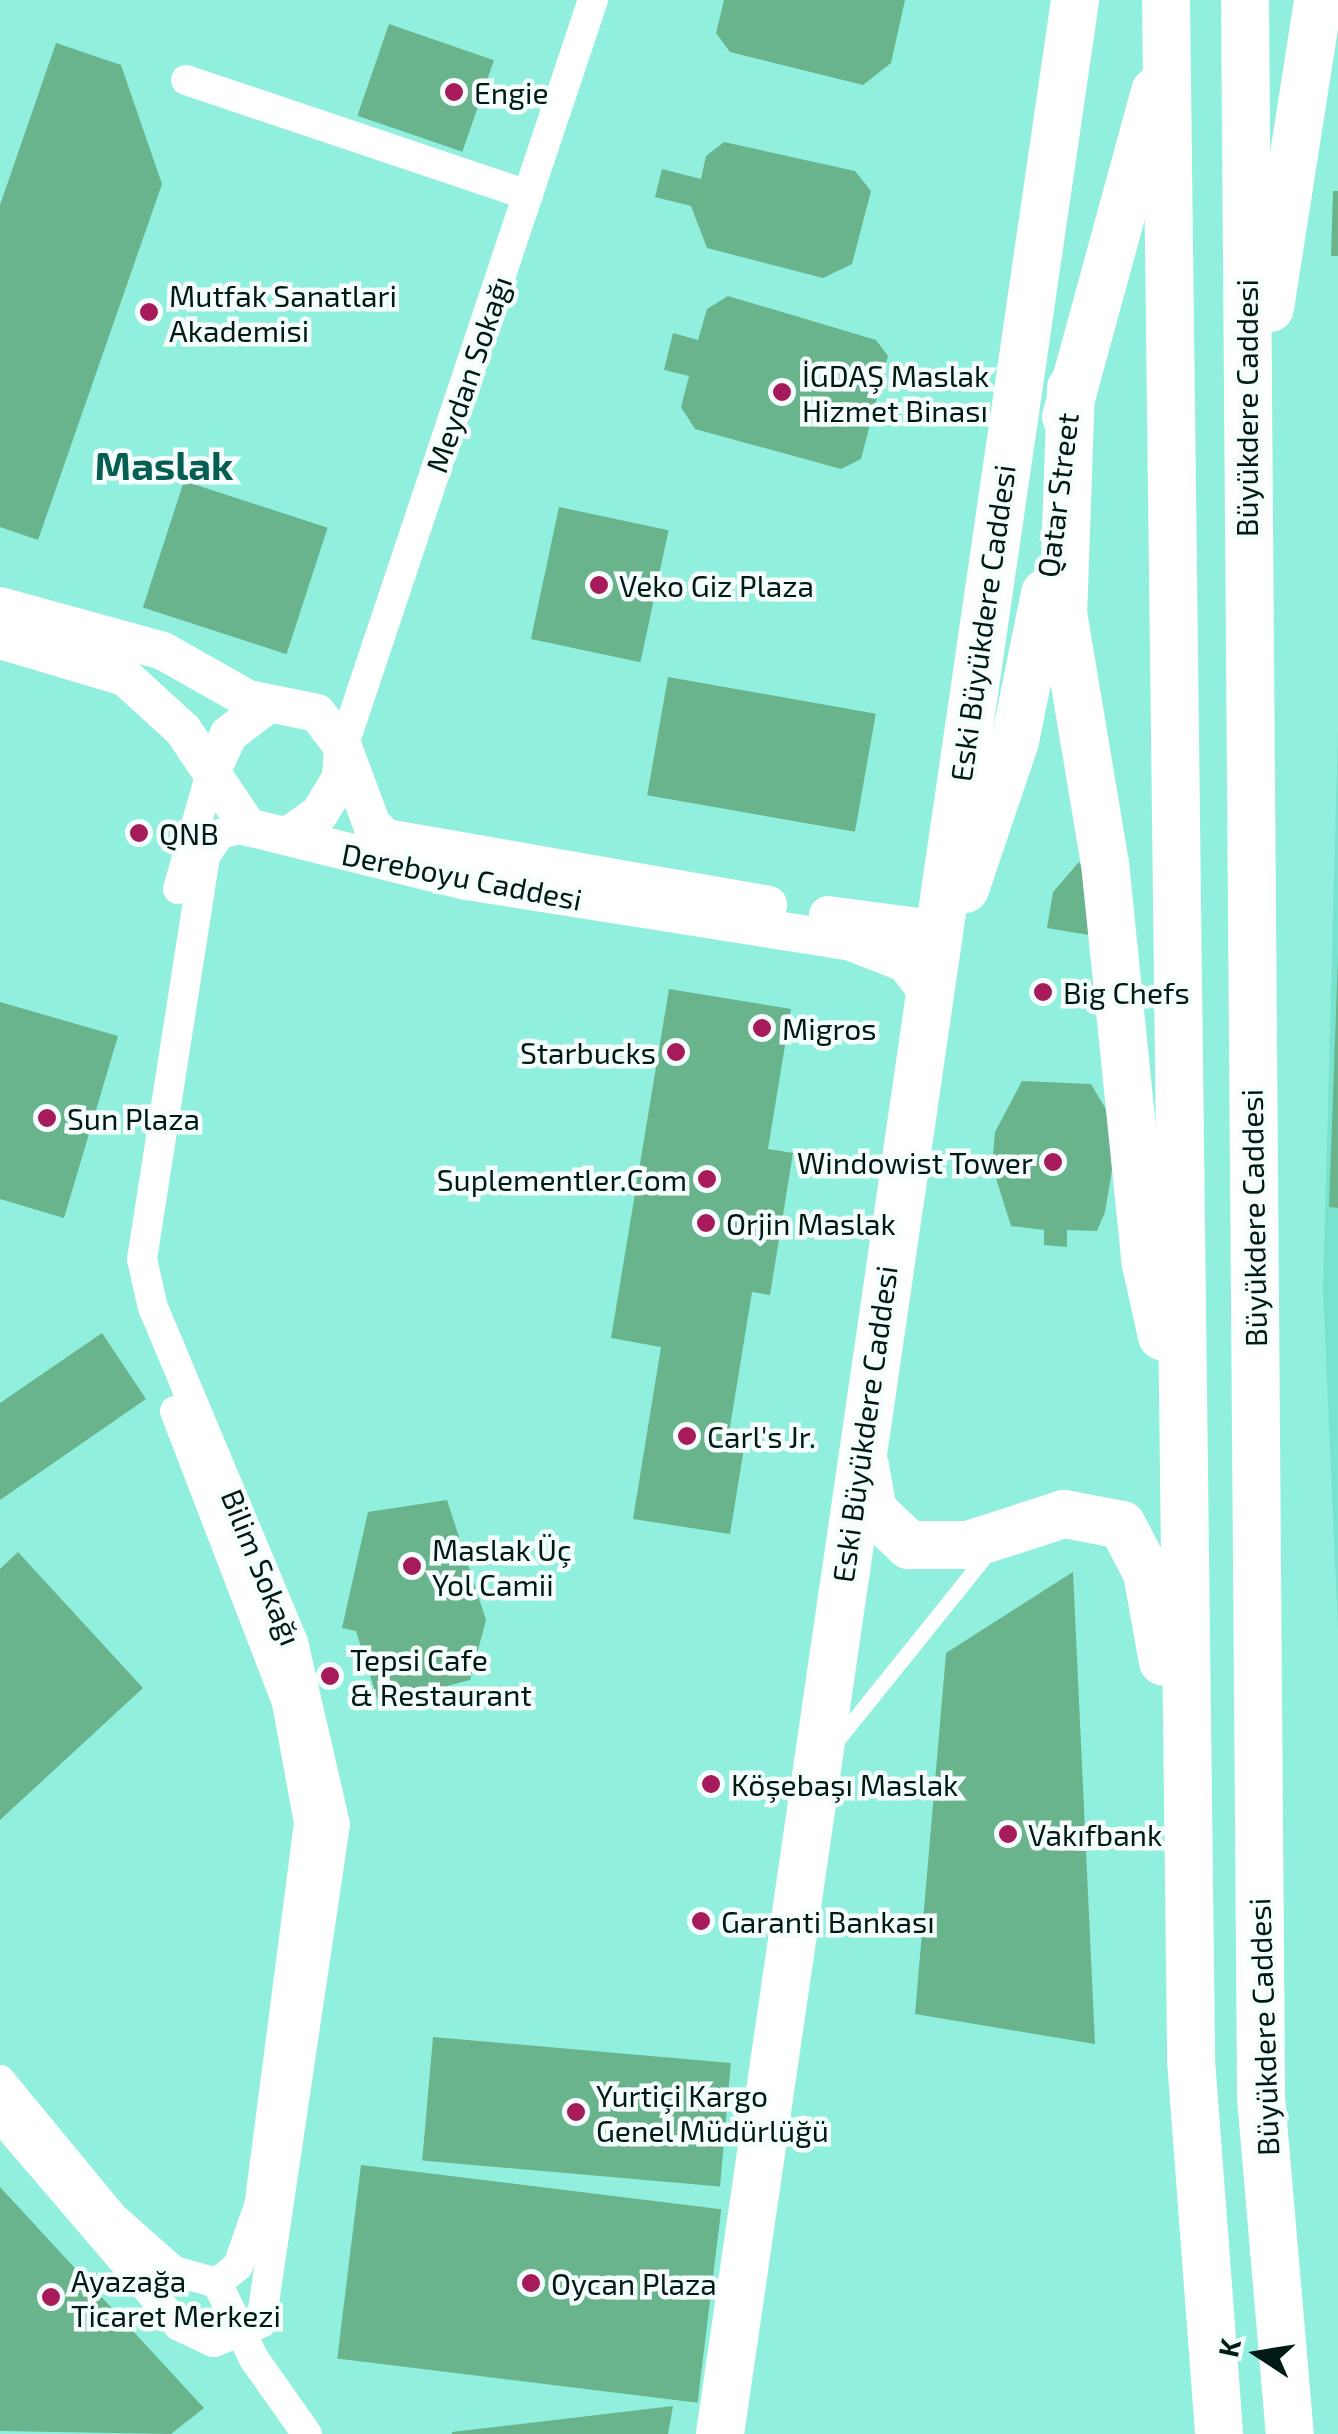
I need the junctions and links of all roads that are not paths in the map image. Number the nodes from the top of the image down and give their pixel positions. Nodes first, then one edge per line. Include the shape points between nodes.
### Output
1 (593, 0) edge
2 (1075, 0) edge
3 (1166, 0) edge
4 (1192, 0) edge
5 (1245, 0) edge
6 (1318, 0) edge
7 (186, 80) dead end
8 (528, 194) junction
9 (1071, 388) junction
10 (1246, 419) junction
11 (0, 606) edge
12 (0, 640) edge
13 (267, 705) junction
14 (343, 747) junction
15 (212, 772) junction
16 (248, 827) junction
17 (288, 836) junction
18 (934, 929) junction
19 (926, 990) junction
20 (1182, 1413) junction
21 (862, 1448) junction
22 (1009, 1532) junction
23 (1185, 1718) junction
24 (814, 1770) junction
25 (0, 2080) edge
26 (0, 2117) edge
27 (217, 2283) junction
28 (1276, 2303) junction
29 (242, 2337) junction
30 (307, 2434) edge
31 (720, 2434) edge
32 (1219, 2434) edge
33 (1290, 2434) edge
34 (1322, 2434) edge

1 - 8 street, Meydan Sokağı
2 - 18 main road, Eski Büyükdere Caddesi
3 - 20 main road
4 - 9 main road, Qatar Street via 1136,147
5 - 10 main road, Büyükdere Caddesi
6 - 10 main road
7 - 8 street
8 - 14 street, Meydan Sokağı
9 - 19 main road, Qatar Street via 1037,650 949,954
9 - 20 main road via 1063,613 1105,863 1146,1264
10 - 28 main road, Büyükdere Caddesi via 1261,2098
11 - 13 street via 163,651
12 - 15 street via 125,677 183,730
13 - 14 street via 317,713
13 - 15 street via 229,734
14 - 17 street via 332,800
14 - 18 street, Dereboyu Caddesi via 372,825 386,838
15 - 16 street
15 - 27 street, Bilim Sokağı via 178,890 124,1277 268,1646 308,1823 259,2206 238,2266
16 - 17 street, Dereboyu Caddesi
16 - 29 street, Bilim Sokağı via 220,834 205,856 142,1259 153,1308 299,1658 335,1824 270,2294 262,2322
17 - 19 street, Dereboyu Caddesi via 467,881 851,942 905,963
18 - 19 main road, Eski Büyükdere Caddesi
19 - 21 main road, Eski Büyükdere Caddesi
20 - 23 main road
21 - 22 main road via 873,1510 889,1534 932,1548
21 - 24 main road, Eski Büyükdere Caddesi
22 - 23 main road via 1064,1514 1122,1525 1138,1542 1168,1685
22 - 24 lane via 948,1594
23 - 32 main road via 1199,2247
24 - 31 main road, Eski Büyükdere Caddesi
25 - 27 street via 114,2218 174,2271
26 - 29 street via 180,2326 214,2342
27 - 29 street
28 - 33 main road, Büyükdere Caddesi
28 - 34 main road
29 - 30 street

